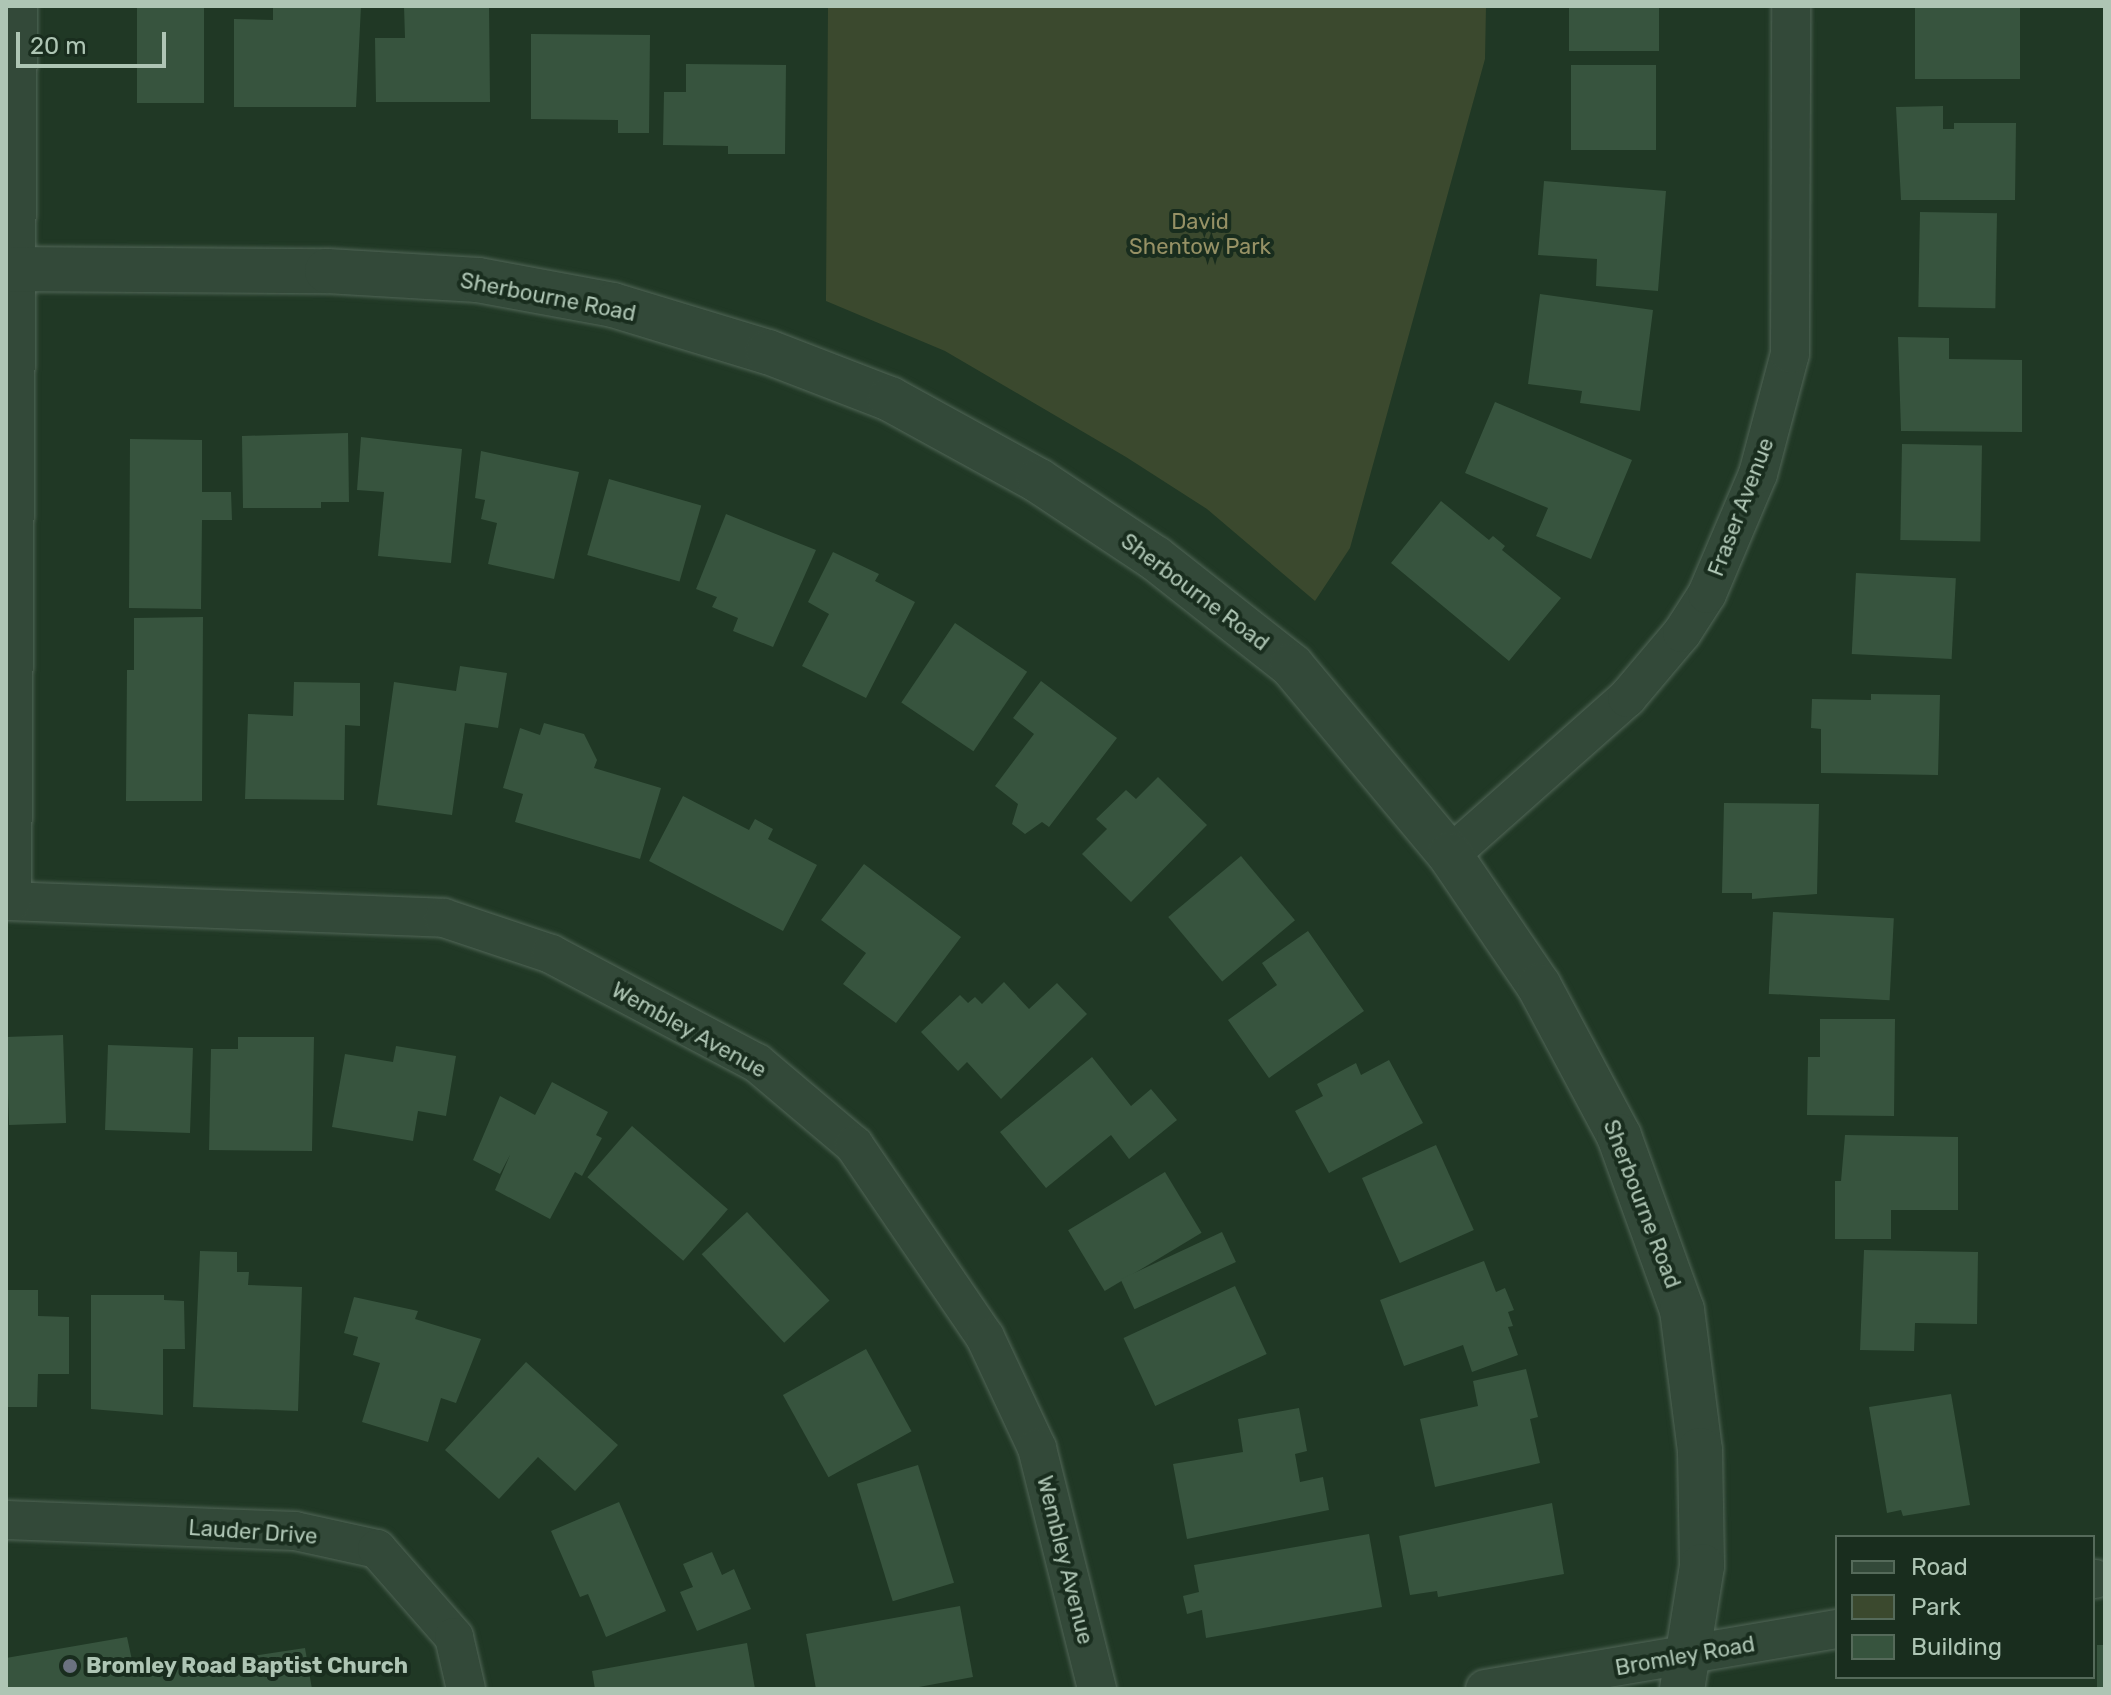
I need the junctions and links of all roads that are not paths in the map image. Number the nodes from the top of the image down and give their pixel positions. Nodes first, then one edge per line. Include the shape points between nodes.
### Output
1 (18, 6) edge
2 (1791, 6) edge
3 (11, 269) edge
4 (1450, 855) junction
5 (9, 901) edge
6 (6, 1520) edge
7 (1835, 1630) edge
8 (1684, 1672) edge
9 (466, 1689) edge
10 (1097, 1689) edge
11 (1485, 1689) edge

1 - 3 street
2 - 4 street, Fraser Avenue via 1790,354 1758,474 1707,594 1682,633 1627,698
3 - 4 street, Sherbourne Road via 327,271 478,280 613,305 768,352 890,399 1039,481 1155,558 1292,666
3 - 5 street
4 - 8 street, Sherbourne Road via 1539,986 1619,1136 1682,1310 1700,1450 1702,1537
5 - 10 street, Wembley Avenue via 444,918 551,954 757,1063 854,1145 985,1337 1037,1448
6 - 9 street, Lauder Drive via 295,1531 377,1549 454,1637
7 - 8 street, Bromley Road
8 - 11 street, Bromley Road

